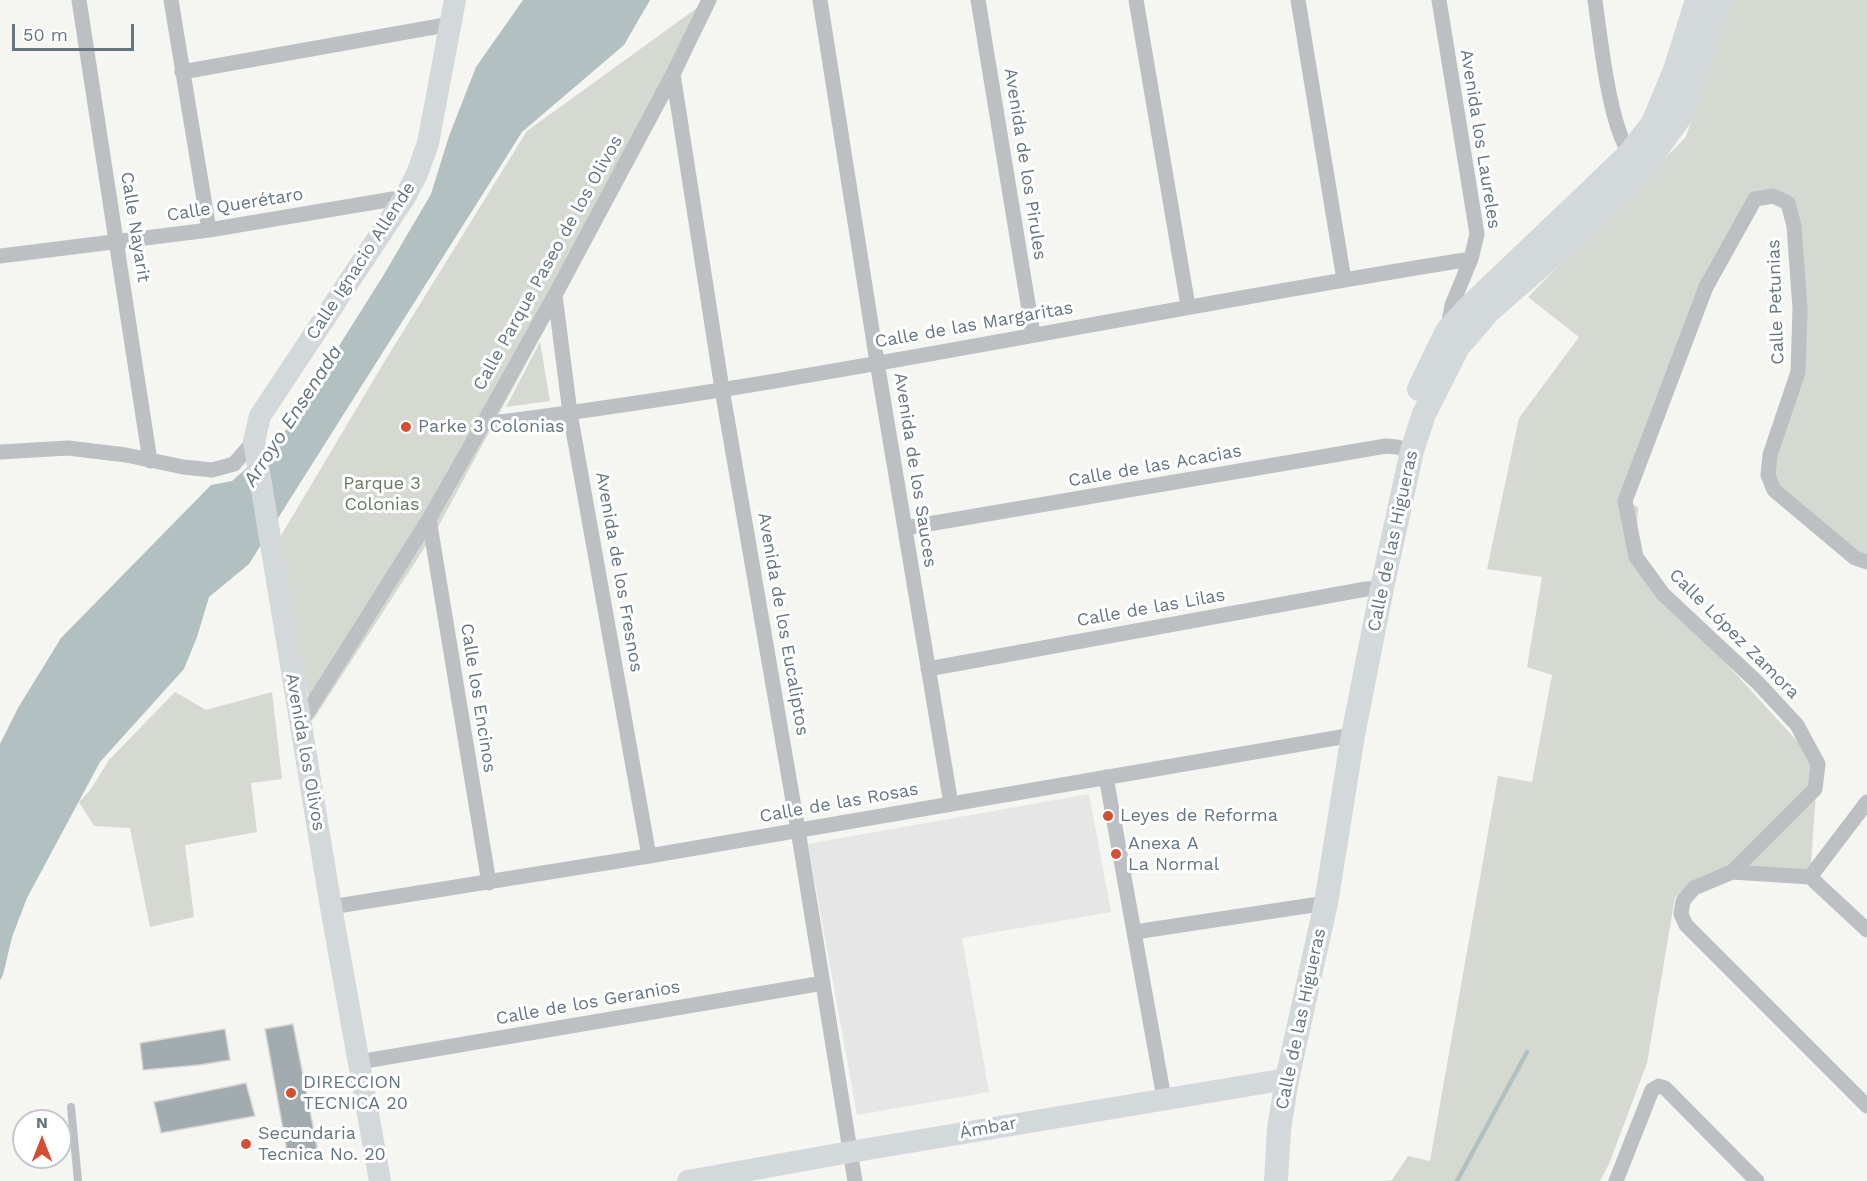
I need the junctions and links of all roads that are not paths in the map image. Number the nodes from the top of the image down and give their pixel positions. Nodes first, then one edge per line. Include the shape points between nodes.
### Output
1 (79, 0) edge
2 (171, 0) edge
3 (455, 0) edge
4 (709, 0) edge
5 (820, 0) edge
6 (978, 0) edge
7 (1136, 0) edge
8 (1298, 0) edge
9 (1439, 0) edge
10 (1595, 0) edge
11 (1697, 0) edge
12 (1719, 0) edge
13 (451, 24) junction
14 (182, 72) junction
15 (673, 74) junction
16 (1636, 160) junction
17 (405, 197) junction
18 (1755, 199) joint
19 (209, 230) junction
20 (117, 242) junction
21 (0, 256) edge
22 (1471, 260) junction
23 (1344, 280) junction
24 (555, 295) junction
25 (1188, 306) junction
26 (1033, 334) junction
27 (1452, 339) junction
28 (877, 362) junction
29 (722, 389) junction
30 (570, 413) junction
31 (483, 424) junction
32 (254, 441) junction
33 (1405, 449) junction
34 (0, 452) edge
35 (150, 461) junction
36 (429, 519) junction
37 (905, 528) junction
38 (1867, 562) edge
39 (1374, 589) junction
40 (928, 669) junction
41 (300, 724) junction
42 (1345, 736) junction
43 (1106, 777) junction
44 (1867, 802) edge
45 (951, 804) junction
46 (798, 830) junction
47 (649, 856) junction
48 (1732, 872) junction
49 (1810, 877) junction
50 (489, 883) junction
51 (1317, 904) junction
52 (331, 907) junction
53 (1867, 930) edge
54 (1135, 932) junction
55 (823, 983) junction
56 (359, 1062) junction
57 (1279, 1079) junction
58 (1164, 1098) junction
59 (1867, 1106) edge
60 (71, 1107) dead end
61 (850, 1152) junction
62 (78, 1181) edge
63 (380, 1181) edge
64 (688, 1181) edge
65 (855, 1181) edge
66 (1259, 1181) edge
67 (1276, 1181) edge
68 (1616, 1181) edge
69 (1757, 1181) edge

1 - 20 street, Calle Nayarit
2 - 14 street
3 - 13 street, Calle Ignacio Allende
4 - 15 street, Calle Parque Paseo de los Olivos
5 - 28 street, Avenida de los Sauces
6 - 26 street, Avenida de los Pirules
7 - 25 street
8 - 23 street
9 - 22 street, Avenida los Laureles via 1476,221
10 - 16 street via 1613,111
11 - 16 main road, Calle de las Higueras via 1665,99
12 - 16 main road, Calle de las Higueras via 1680,117
13 - 14 street
13 - 17 street, Calle Ignacio Allende via 428,143
14 - 19 street
15 - 24 street, Calle Parque Paseo de los Olivos
15 - 29 street, Avenida de los Eucaliptos
16 - 27 main road, Calle de las Higueras via 1626,188 1568,243
17 - 19 street, Calle Querétaro
17 - 32 street, Calle Ignacio Allende via 260,416
18 - 38 street, Calle Petunias via 1773,196 1788,203 1794,226 1800,309 1798,372 1770,455 1768,475 1774,490 1855,558
18 - 48 street, Calle López Zamora via 1706,287 1625,501 1636,557 1663,594 1797,725 1818,764 1815,789
19 - 20 street, Calle Querétaro
20 - 21 street, Calle Querétaro
20 - 35 street, Calle Nayarit
22 - 23 street, Calle de las Margaritas
22 - 27 street, Avenida los Laureles via 1452,304
23 - 25 street, Calle de las Margaritas
24 - 30 street, Avenida de los Fresnos
24 - 31 street, Calle Parque Paseo de los Olivos
25 - 26 street, Calle de las Margaritas
26 - 28 street, Calle de las Margaritas
27 - 33 main road, Calle de las Higueras via 1424,414
28 - 29 street, Calle de las Margaritas
28 - 37 street, Avenida de los Sauces
29 - 30 street, Calle de las Margaritas
29 - 46 street, Avenida de los Eucaliptos
30 - 31 street, Calle de las Margaritas
30 - 47 street, Avenida de los Fresnos
31 - 36 street, Calle Parque Paseo de los Olivos
32 - 35 street via 234,464 212,470
32 - 41 street, Avenida los Olivos
33 - 37 street, Calle de las Acacias via 1374,448
33 - 39 main road, Calle de las Higueras
34 - 35 street via 68,448
36 - 41 street, Calle Parque Paseo de los Olivos
36 - 50 street, Calle los Encinos
37 - 40 street, Avenida de los Sauces
39 - 40 street, Calle de las Lilas
39 - 42 main road, Calle de las Higueras
40 - 45 street, Avenida de los Sauces
41 - 52 street, Avenida los Olivos
42 - 43 street, Calle de las Rosas
42 - 51 main road, Calle de las Higueras
43 - 45 street, Calle de las Rosas
43 - 54 street
44 - 49 street
45 - 46 street, Calle de las Rosas
46 - 47 street, Calle de las Rosas
46 - 55 street, Avenida de los Eucaliptos
47 - 50 street, Calle de las Rosas
48 - 49 street
48 - 59 street via 1694,888 1683,901 1681,914 1686,925
49 - 53 street
50 - 52 street, Calle de las Rosas
51 - 54 street
51 - 57 main road, Calle de las Higueras
52 - 56 street, Avenida los Olivos
54 - 58 street
55 - 56 street, Calle de los Geranios
55 - 61 street, Avenida de los Eucaliptos
56 - 63 street, Avenida los Olivos
57 - 58 street, Ámbar
57 - 66 main road, Calle de las Higueras
57 - 67 main road, Calle de las Higueras
58 - 61 street, Ámbar
60 - 62 lane
61 - 64 street, Ámbar
61 - 65 street, Avenida de los Eucaliptos
68 - 69 street via 1652,1090 1659,1086

